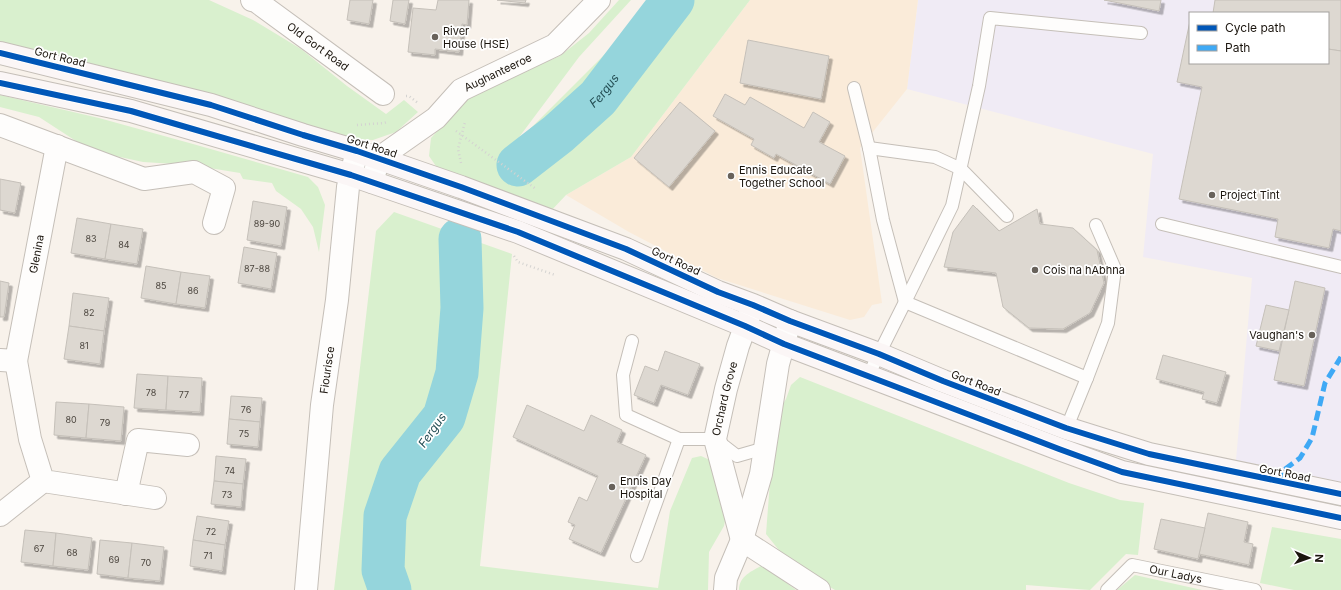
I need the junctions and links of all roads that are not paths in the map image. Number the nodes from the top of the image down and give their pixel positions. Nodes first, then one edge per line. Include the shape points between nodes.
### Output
1 (252, 0) edge
2 (599, 0) edge
3 (1141, 33) dead end
4 (0, 53) edge
5 (0, 83) edge
6 (854, 88) dead end
7 (383, 94) dead end
8 (0, 125) edge
9 (57, 146) junction
10 (869, 148) junction
11 (357, 151) junction
12 (379, 158) junction
13 (961, 169) junction
14 (351, 175) junction
15 (372, 182) junction
16 (1007, 216) dead end
17 (214, 223) dead end
18 (1162, 224) dead end
19 (1096, 225) dead end
20 (1341, 267) edge
21 (905, 302) junction
22 (753, 304) junction
23 (790, 320) junction
24 (745, 326) junction
25 (632, 341) dead end
26 (784, 344) junction
27 (879, 354) junction
28 (8, 360) edge
29 (868, 376) junction
30 (1086, 378) junction
31 (1066, 428) junction
32 (679, 439) junction
33 (715, 439) junction
34 (188, 445) dead end
35 (765, 448) junction
36 (1059, 449) junction
37 (43, 481) junction
38 (126, 494) junction
39 (1341, 494) edge
40 (156, 498) dead end
41 (0, 515) edge
42 (1341, 518) edge
43 (742, 540) junction
44 (637, 556) dead end
45 (306, 590) edge
46 (726, 590) edge
47 (818, 590) edge
48 (1107, 590) edge
49 (1255, 590) edge

1 - 7 street, Old Gort Road
2 - 12 street, Aughanteeroe via 555,45 461,90 436,118
3 - 13 lane via 990,18 979,86
4 - 11 main road, Gort Road via 211,105
5 - 14 main road via 131,111
6 - 10 lane
8 - 9 street
9 - 17 street via 144,179 194,172 224,188
9 - 28 street, Glenina
10 - 13 lane via 935,157
10 - 21 lane via 883,220
11 - 12 main road, Gort Road
11 - 14 street, Fiourisce
12 - 15 street
12 - 22 main road, Gort Road via 626,248 718,292
13 - 16 lane
13 - 21 lane via 952,206
14 - 15 main road
14 - 45 street, Fiourisce via 322,405
15 - 24 main road via 518,232
18 - 20 lane
19 - 30 lane via 1115,269 1108,323
21 - 27 lane
21 - 30 lane
22 - 23 main road, Gort Road
22 - 24 street, Orchard Grove
23 - 26 street
23 - 27 main road, Gort Road
24 - 26 main road
24 - 33 street, Orchard Grove via 726,389
25 - 32 lane via 623,375 626,415
26 - 29 main road
26 - 35 street via 778,364
27 - 29 lane
27 - 31 main road, Gort Road
28 - 37 street, Glenina
29 - 36 main road
30 - 31 lane
31 - 36 lane
31 - 39 main road, Gort Road via 1149,454
32 - 33 lane
32 - 44 lane
33 - 35 lane via 737,456
33 - 43 street, Orchard Grove
34 - 38 street via 138,440
35 - 43 street via 761,474
36 - 42 main road via 1122,472
37 - 38 street
37 - 41 street
38 - 40 street
43 - 46 street via 726,578
43 - 47 street
48 - 49 lane, Our Ladys via 1132,564

